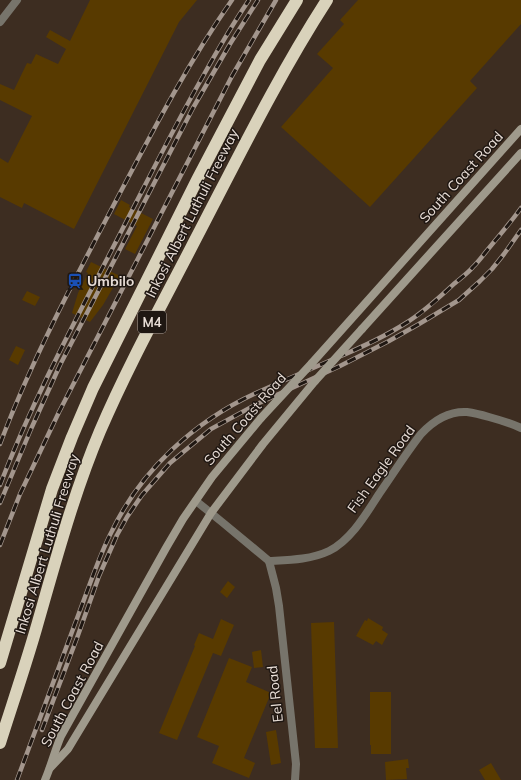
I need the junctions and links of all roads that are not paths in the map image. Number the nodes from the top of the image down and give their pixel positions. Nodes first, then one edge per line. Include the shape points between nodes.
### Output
1 (17, 0) edge
2 (297, 0) edge
3 (327, 0) edge
4 (0, 22) edge
5 (521, 129) edge
6 (521, 153) edge
7 (521, 428) edge
8 (196, 501) junction
9 (211, 513) junction
10 (269, 561) junction
11 (0, 663) edge
12 (0, 743) edge
13 (50, 768) junction
14 (45, 780) edge
15 (295, 780) edge

1 - 4 street
2 - 11 highway, Inkosi Albert Luthuli Freeway / M4 via 260,60 197,180 72,437 52,488
3 - 12 highway, Inkosi Albert Luthuli Freeway / M4 via 269,97 140,345 100,431 72,507
5 - 8 street, South Coast Road, bridge via 261,418 212,477
6 - 9 street, South Coast Road, bridge via 315,381
7 - 10 street, Fish Eagle Road via 472,413 460,412 444,416 421,434 343,542 330,551 310,558
8 - 9 street
8 - 13 street, South Coast Road via 166,548 61,736
9 - 10 street
9 - 13 street, South Coast Road via 68,749
10 - 15 street, Eel Road via 279,606 296,764
13 - 14 street, South Coast Road

